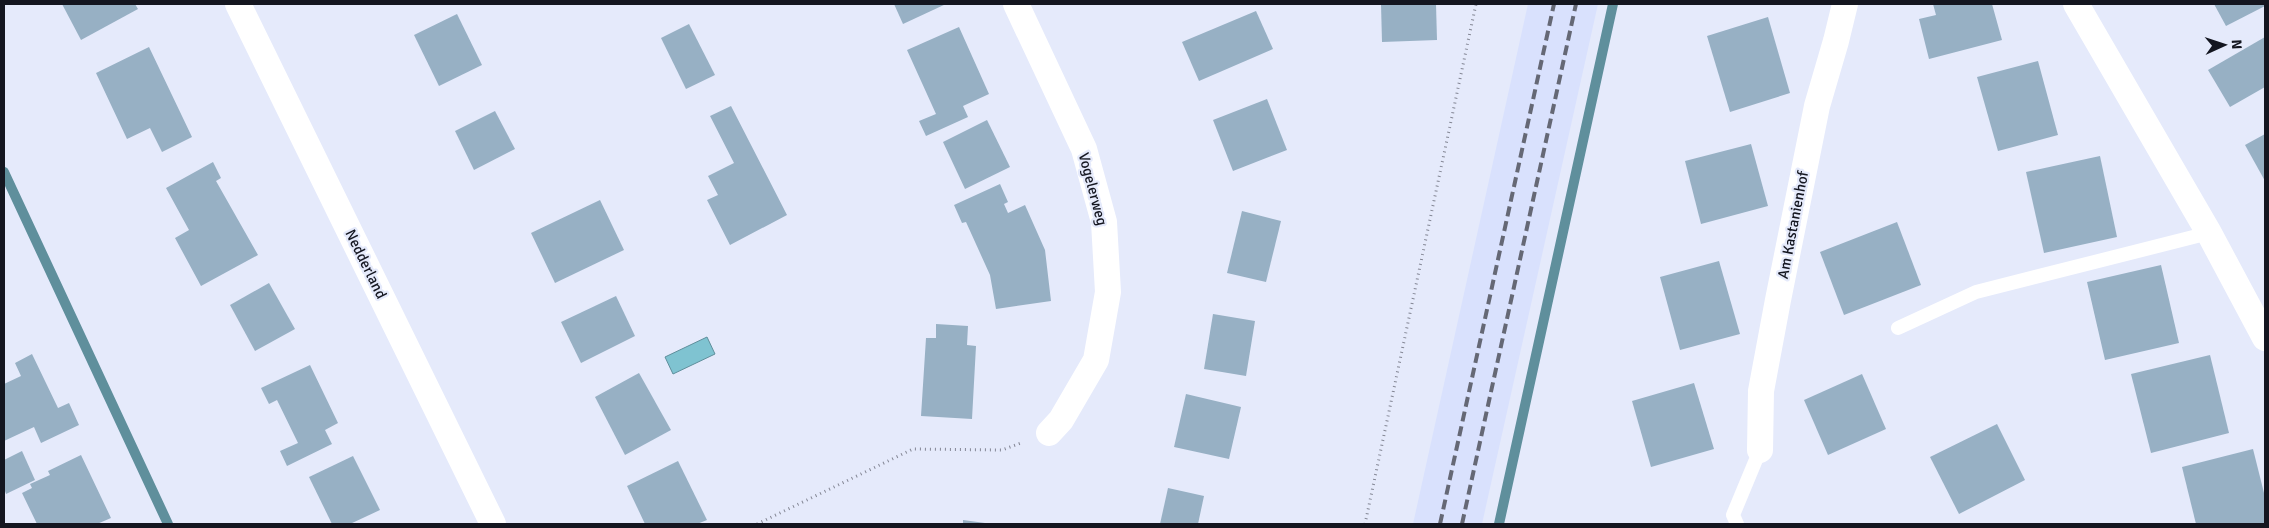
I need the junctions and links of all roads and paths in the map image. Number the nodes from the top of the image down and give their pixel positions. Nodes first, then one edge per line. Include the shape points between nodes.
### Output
1 (238, 4) edge
2 (1016, 4) edge
3 (1476, 4) edge
4 (1844, 4) edge
5 (2076, 4) edge
6 (2209, 233) junction
7 (1898, 328) dead end
8 (2265, 338) edge
9 (1049, 433) joint
10 (1760, 450) joint
11 (493, 524) edge
12 (758, 524) edge
13 (1365, 524) edge
14 (1737, 524) edge

1 - 11 street, Nedderland
2 - 9 street, Vogelerweg via 1084,149 1104,222 1108,292 1096,360 1061,420
3 - 13 path
4 - 10 street, Am Kastanienhof via 1817,106 1776,309 1761,391
5 - 6 street
6 - 7 lane via 1976,292
6 - 8 street
9 - 12 path via 1002,450 913,449
10 - 14 lane via 1733,515

